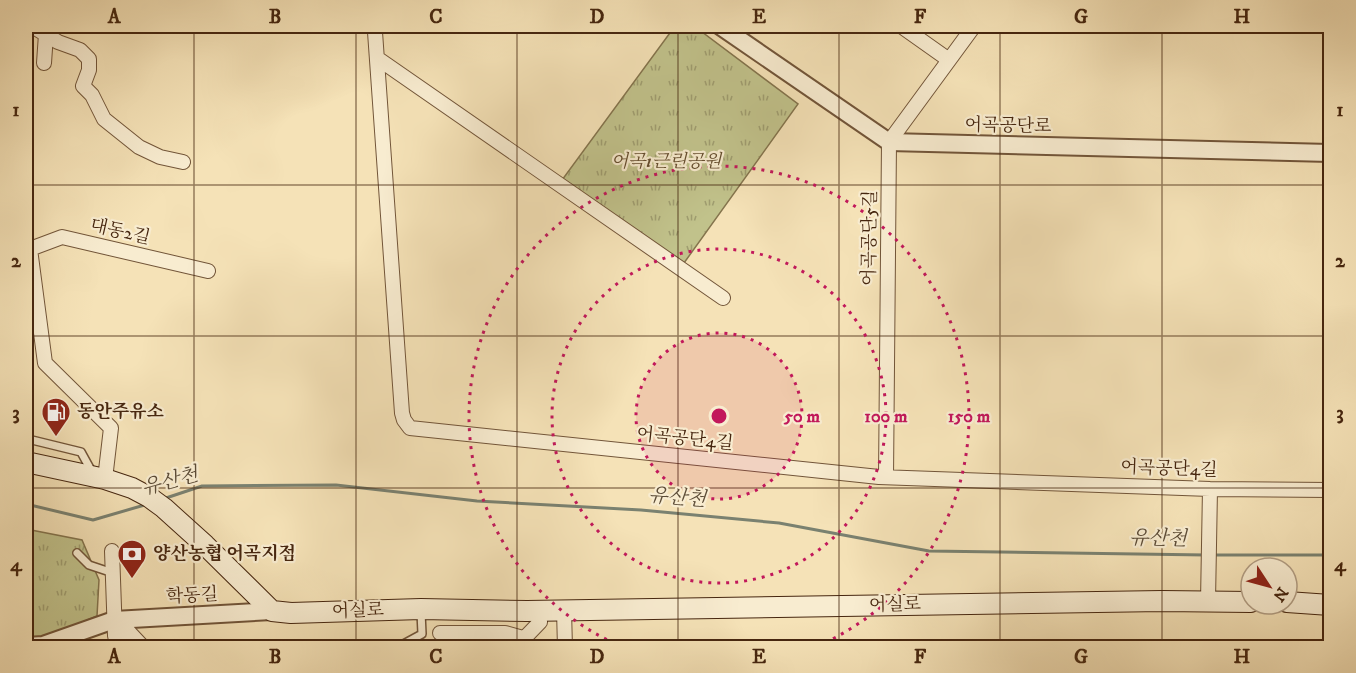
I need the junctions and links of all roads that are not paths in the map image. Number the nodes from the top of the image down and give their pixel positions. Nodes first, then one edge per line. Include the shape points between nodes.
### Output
1 (32, 26) edge
2 (380, 26) edge
3 (720, 26) edge
4 (902, 26) edge
5 (974, 26) edge
6 (46, 34) junction
7 (377, 58) junction
8 (949, 60) junction
9 (44, 63) dead end
10 (889, 142) junction
11 (1330, 153) edge
12 (183, 162) dead end
13 (28, 247) edge
14 (208, 271) dead end
15 (723, 298) dead end
16 (26, 445) edge
17 (26, 462) edge
18 (886, 477) junction
19 (100, 478) junction
20 (1210, 489) junction
21 (1330, 490) edge
22 (112, 551) dead end
23 (77, 553) dead end
24 (112, 573) junction
25 (1208, 593) junction
26 (1239, 599) edge
27 (1299, 603) edge
28 (1330, 605) edge
29 (421, 609) junction
30 (564, 610) junction
31 (272, 611) junction
32 (538, 611) junction
33 (119, 620) junction
34 (83, 632) junction
35 (440, 633) dead end
36 (519, 643) edge
37 (26, 646) edge
38 (362, 646) edge
39 (70, 648) edge
40 (126, 648) edge
41 (144, 648) edge
42 (565, 648) edge

1 - 6 street
2 - 7 street, 어곡공단4길 via 375,32
3 - 10 street
4 - 8 street
5 - 8 street
6 - 9 street
6 - 12 street via 80,50 89,59 83,86 104,119 139,147
7 - 15 street
7 - 18 street, 어곡공단4길 via 402,413 410,428
8 - 10 street
10 - 11 street, 어곡공단로
10 - 18 street, 어곡공단5길
13 - 14 street, 대동2길 via 62,237
13 - 19 street via 45,363 111,428
16 - 19 lane via 32,440 81,452
17 - 19 main road
18 - 20 street, 어곡공단4길
19 - 31 main road via 132,488 164,508
20 - 21 street, 어곡공단4길
20 - 25 street
22 - 24 street
23 - 24 lane via 89,565
24 - 33 street
25 - 26 main road, 어실로
25 - 30 main road, 어실로
27 - 28 main road
29 - 31 main road, 어실로
29 - 32 main road, 어실로
29 - 38 lane via 422,634 398,647
30 - 32 main road, 어실로
30 - 42 street
31 - 33 street, 학동길
32 - 36 street via 540,622
33 - 34 street, 학동길
33 - 40 street via 115,636
33 - 41 street
34 - 37 street, 학동길 via 43,645
34 - 39 street
35 - 36 street via 505,633

